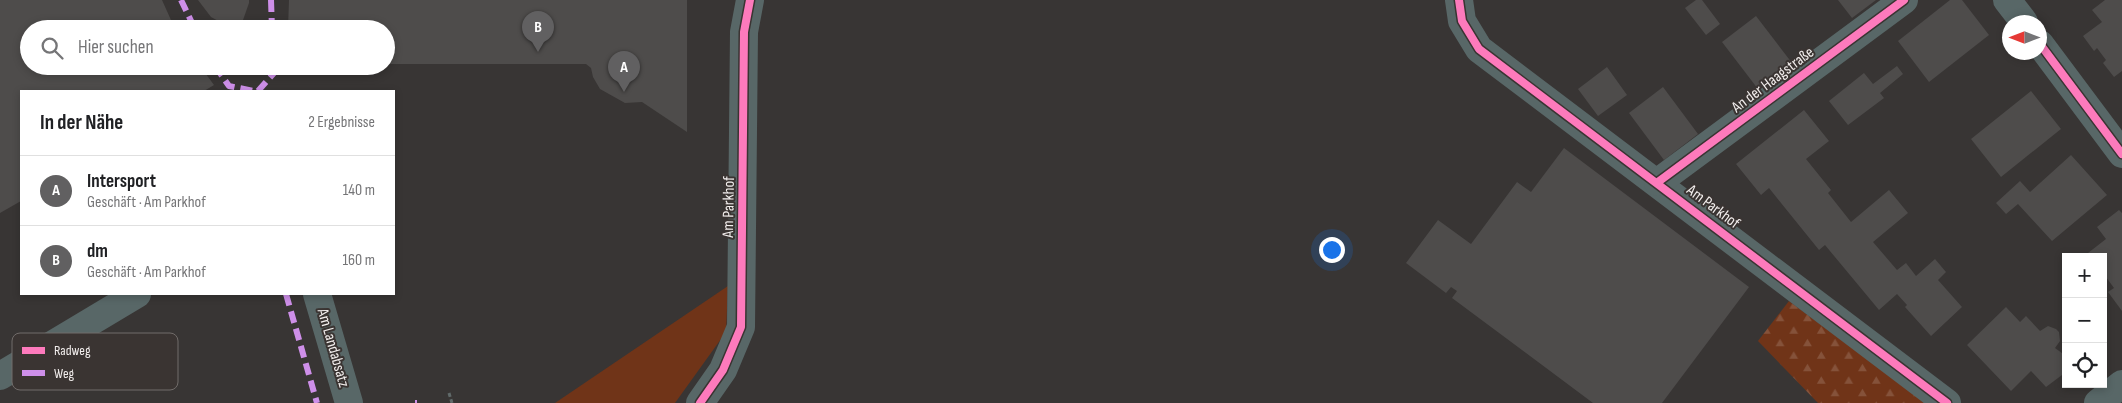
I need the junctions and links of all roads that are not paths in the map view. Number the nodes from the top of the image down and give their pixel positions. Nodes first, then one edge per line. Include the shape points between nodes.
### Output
1 (750, 0) edge
2 (1459, 0) edge
3 (1904, 0) edge
4 (2007, 0) edge
5 (2019, 15) edge
6 (2047, 53) edge
7 (2122, 154) edge
8 (1658, 182) junction
9 (136, 295) edge
10 (317, 295) edge
11 (72, 333) edge
12 (12, 369) edge
13 (0, 376) edge
14 (2122, 384) edge
15 (349, 403) edge
16 (700, 403) edge
17 (1947, 403) edge
18 (2098, 403) edge

1 - 16 street, Am Parkhof via 744,32 741,327 723,370
2 - 8 street, Am Parkhof via 1462,21 1480,49
3 - 8 street, An der Haagstraße
4 - 5 street
6 - 7 street
8 - 17 street, Am Parkhof
9 - 11 street
10 - 15 street, Am Landabsatz
12 - 13 street
14 - 18 street

